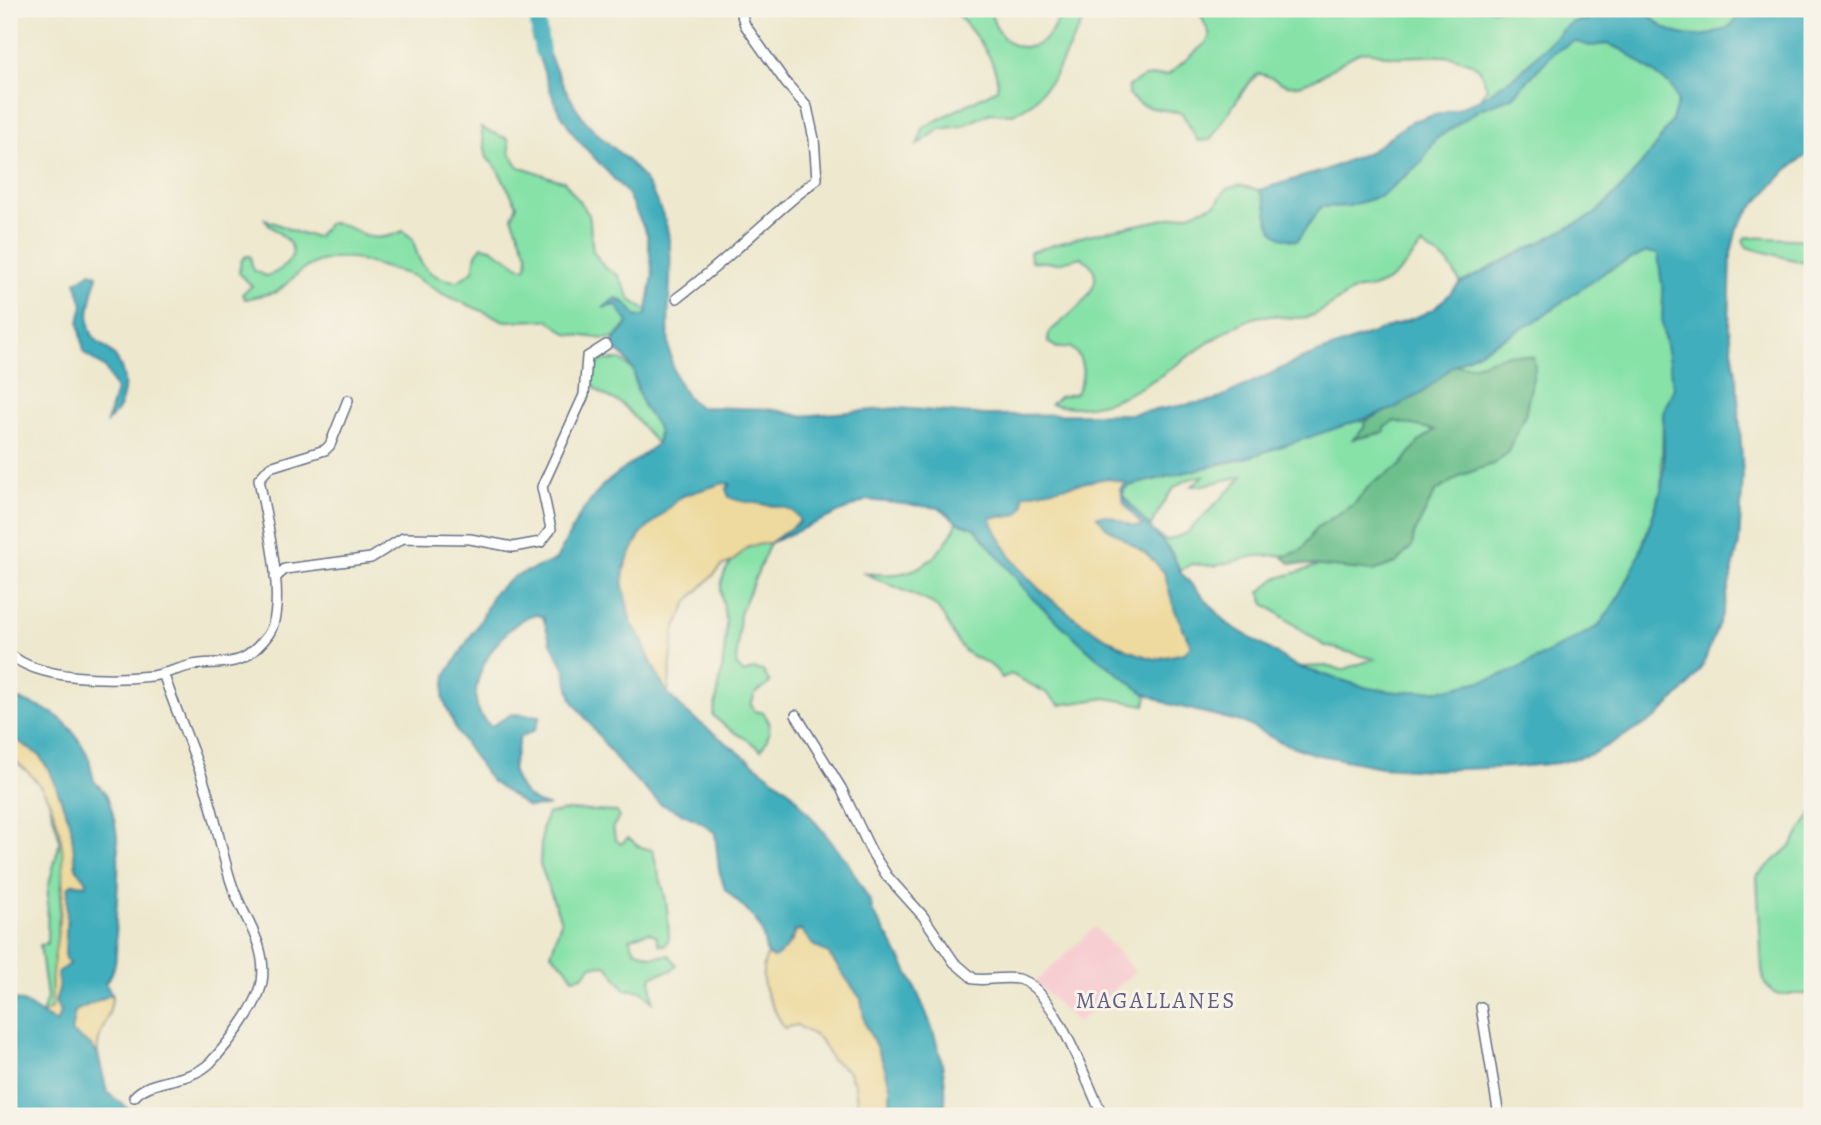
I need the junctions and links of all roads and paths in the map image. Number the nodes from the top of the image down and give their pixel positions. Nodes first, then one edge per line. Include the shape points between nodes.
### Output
1 (740, 9) edge
2 (677, 298) dead end
3 (606, 345) dead end
4 (348, 400) dead end
5 (275, 578) junction
6 (9, 653) edge
7 (163, 673) junction
8 (796, 715) dead end
9 (1481, 1007) dead end
10 (134, 1097) dead end
11 (1103, 1116) edge
12 (1499, 1116) edge

1 - 2 street via 745,25 807,107 817,179
3 - 5 street via 587,357 584,395 542,487 551,529 541,542 513,547 470,539 403,538 371,558 285,569
4 - 5 street via 325,450 270,467 259,479
5 - 7 street via 276,618 268,636 244,659
6 - 7 street via 18,663 39,672 122,677
7 - 10 street via 207,791 232,885 250,918 263,965 262,982 248,1013 211,1062 187,1077 145,1087
8 - 11 street via 841,788 871,851 954,962 974,979 1017,979 1040,991 1053,1008
9 - 12 street

